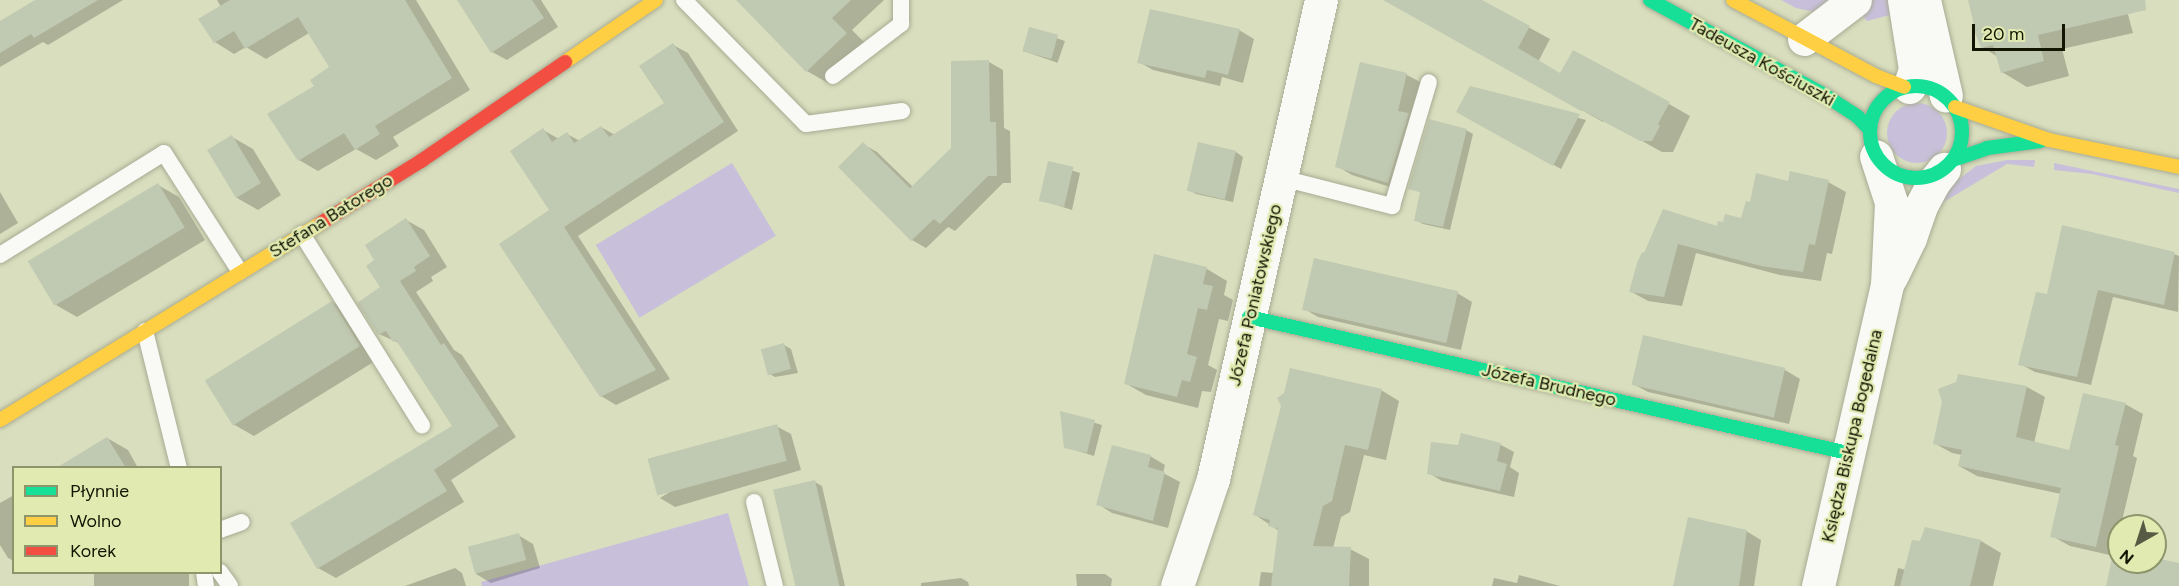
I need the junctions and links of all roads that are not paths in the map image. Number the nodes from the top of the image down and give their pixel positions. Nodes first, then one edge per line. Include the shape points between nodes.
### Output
1 (656, 0) edge
2 (684, 0) edge
3 (901, 0) edge
4 (1322, 0) edge
5 (1650, 0) edge
6 (1733, 0) edge
7 (1855, 0) edge
8 (1904, 0) edge
9 (1924, 0) edge
10 (1804, 39) junction
11 (833, 76) dead end
12 (1429, 82) dead end
13 (1907, 87) junction
14 (1950, 101) junction
15 (902, 111) dead end
16 (2049, 140) junction
17 (1873, 143) junction
18 (1949, 164) junction
19 (2179, 167) edge
20 (1282, 178) junction
21 (302, 234) junction
22 (0, 255) edge
23 (240, 272) junction
24 (1887, 285) junction
25 (1249, 317) junction
26 (145, 331) junction
27 (0, 420) edge
28 (422, 425) dead end
29 (1848, 453) junction
30 (179, 466) edge
31 (754, 502) dead end
32 (242, 522) dead end
33 (222, 529) edge
34 (221, 574) edge
35 (230, 586) edge
36 (774, 586) edge
37 (1177, 586) edge
38 (1818, 586) edge

1 - 21 street, Stefana Batorego via 421,161
2 - 15 lane via 806,124
3 - 11 lane via 901,24
4 - 20 street, Józefa Poniatowskiego
5 - 17 street, Tadeusza Kościuszki via 1827,96 1858,117
6 - 10 street
7 - 10 street
8 - 13 street via 1915,69
9 - 14 street
10 - 13 street
12 - 20 lane via 1392,206
13 - 14 street via 1922,86
13 - 17 street via 1881,102 1873,114
14 - 16 street
14 - 18 street via 1960,119 1962,134 1960,147
16 - 18 street via 1987,148
16 - 19 street
17 - 18 street via 1885,166 1909,178 1932,176
17 - 24 street, Księdza Biskupa Bogedaina via 1891,202
18 - 24 street, Księdza Biskupa Bogedaina via 1921,206
20 - 25 street, Józefa Poniatowskiego
21 - 23 street, Stefana Batorego
21 - 28 lane
22 - 23 lane via 164,153
23 - 26 street, Stefana Batorego
24 - 29 street, Księdza Biskupa Bogedaina
25 - 29 street, Józefa Brudnego
25 - 37 street, Józefa Poniatowskiego via 1213,479
26 - 27 street, Stefana Batorego
26 - 30 lane
29 - 38 street, Księdza Biskupa Bogedaina
31 - 36 lane
32 - 33 lane
34 - 35 lane

